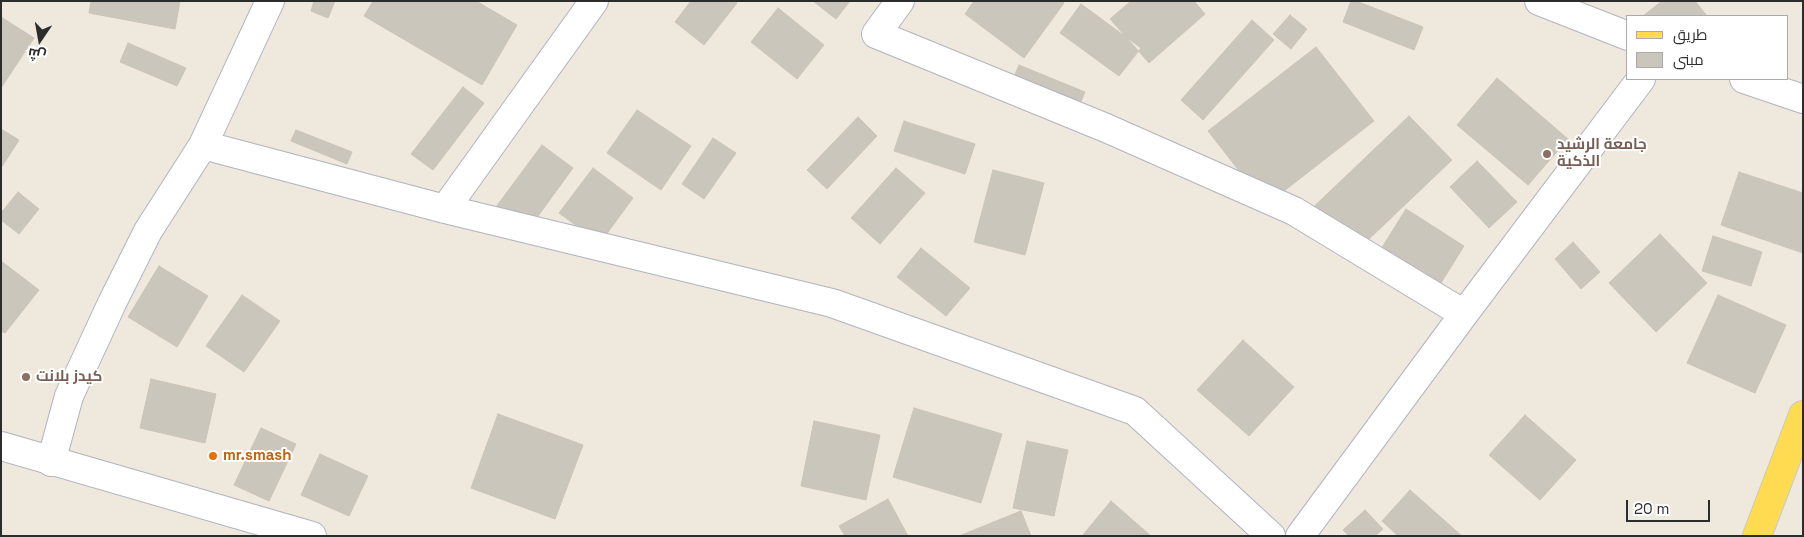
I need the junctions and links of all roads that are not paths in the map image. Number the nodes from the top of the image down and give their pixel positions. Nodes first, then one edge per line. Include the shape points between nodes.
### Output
1 (270, 1) edge
2 (594, 1) edge
3 (900, 1) edge
4 (1539, 1) edge
5 (1626, 35) edge
6 (1640, 80) edge
7 (1747, 80) edge
8 (1803, 99) edge
9 (204, 145) junction
10 (445, 209) junction
11 (1464, 314) junction
12 (1803, 415) edge
13 (1, 446) edge
14 (51, 462) junction
15 (312, 536) edge
16 (1271, 536) edge
17 (1300, 536) edge
18 (1757, 536) edge

1 - 9 street
2 - 10 street
3 - 11 street via 876,34 1106,128 1294,211
4 - 5 street
6 - 11 street
7 - 8 street
9 - 10 street
9 - 14 street via 148,231 112,303 69,396
10 - 16 street via 832,303 1135,411
11 - 17 street
12 - 18 main road
13 - 14 street
14 - 15 street

